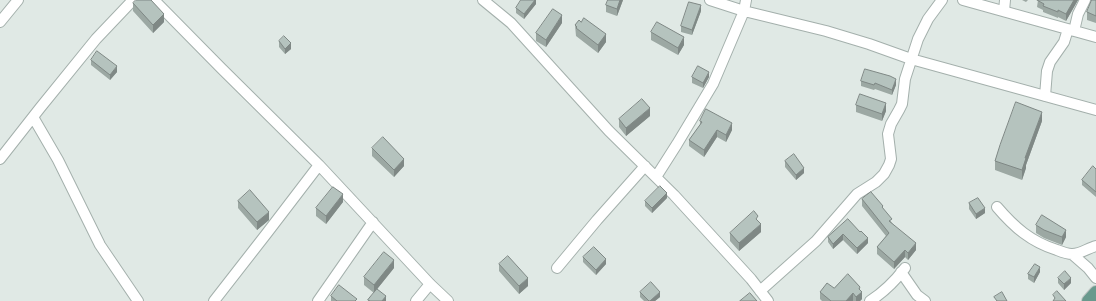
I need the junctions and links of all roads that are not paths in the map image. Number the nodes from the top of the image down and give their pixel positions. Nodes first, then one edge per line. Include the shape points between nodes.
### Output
1 (18, 0) edge
2 (133, 0) edge
3 (154, 0) edge
4 (483, 0) edge
5 (710, 0) edge
6 (746, 0) edge
7 (942, 0) edge
8 (963, 0) edge
9 (1005, 0) edge
10 (1085, 0) edge
11 (744, 11) junction
12 (1004, 12) junction
13 (0, 22) edge
14 (1071, 30) junction
15 (1096, 38) edge
16 (911, 59) junction
17 (1045, 96) junction
18 (1096, 110) edge
19 (33, 117) junction
20 (0, 159) edge
21 (319, 165) junction
22 (645, 166) junction
23 (656, 177) junction
24 (997, 207) dead end
25 (373, 222) junction
26 (1096, 246) edge
27 (1072, 254) junction
28 (557, 268) dead end
29 (1096, 278) edge
30 (430, 284) junction
31 (760, 291) junction
32 (1096, 292) edge
33 (138, 301) edge
34 (214, 301) edge
35 (318, 301) edge
36 (416, 301) edge
37 (448, 301) edge
38 (768, 301) edge
39 (870, 301) edge
40 (925, 301) edge
41 (1088, 301) edge

1 - 13 street
2 - 19 street via 96,39
3 - 21 street
4 - 22 street via 511,23
5 - 11 street
6 - 11 street
7 - 16 street via 928,19
8 - 12 street
9 - 12 street
10 - 14 street
11 - 16 street via 847,37
11 - 23 street via 713,84
12 - 14 street
14 - 15 street
14 - 17 street via 1050,62
16 - 17 street
16 - 31 street via 902,104 888,134 891,159 884,174 857,194 816,241
17 - 18 street
19 - 20 street
19 - 33 street via 58,160 100,245
21 - 25 street
21 - 34 street
22 - 23 street
22 - 28 street
23 - 31 street
24 - 27 street via 1010,223 1038,243
25 - 30 street
25 - 35 street
26 - 27 street
27 - 29 street
30 - 36 street
30 - 37 street
31 - 38 street
32 - 41 main road
39 - 40 street via 889,287 903,270 917,295

